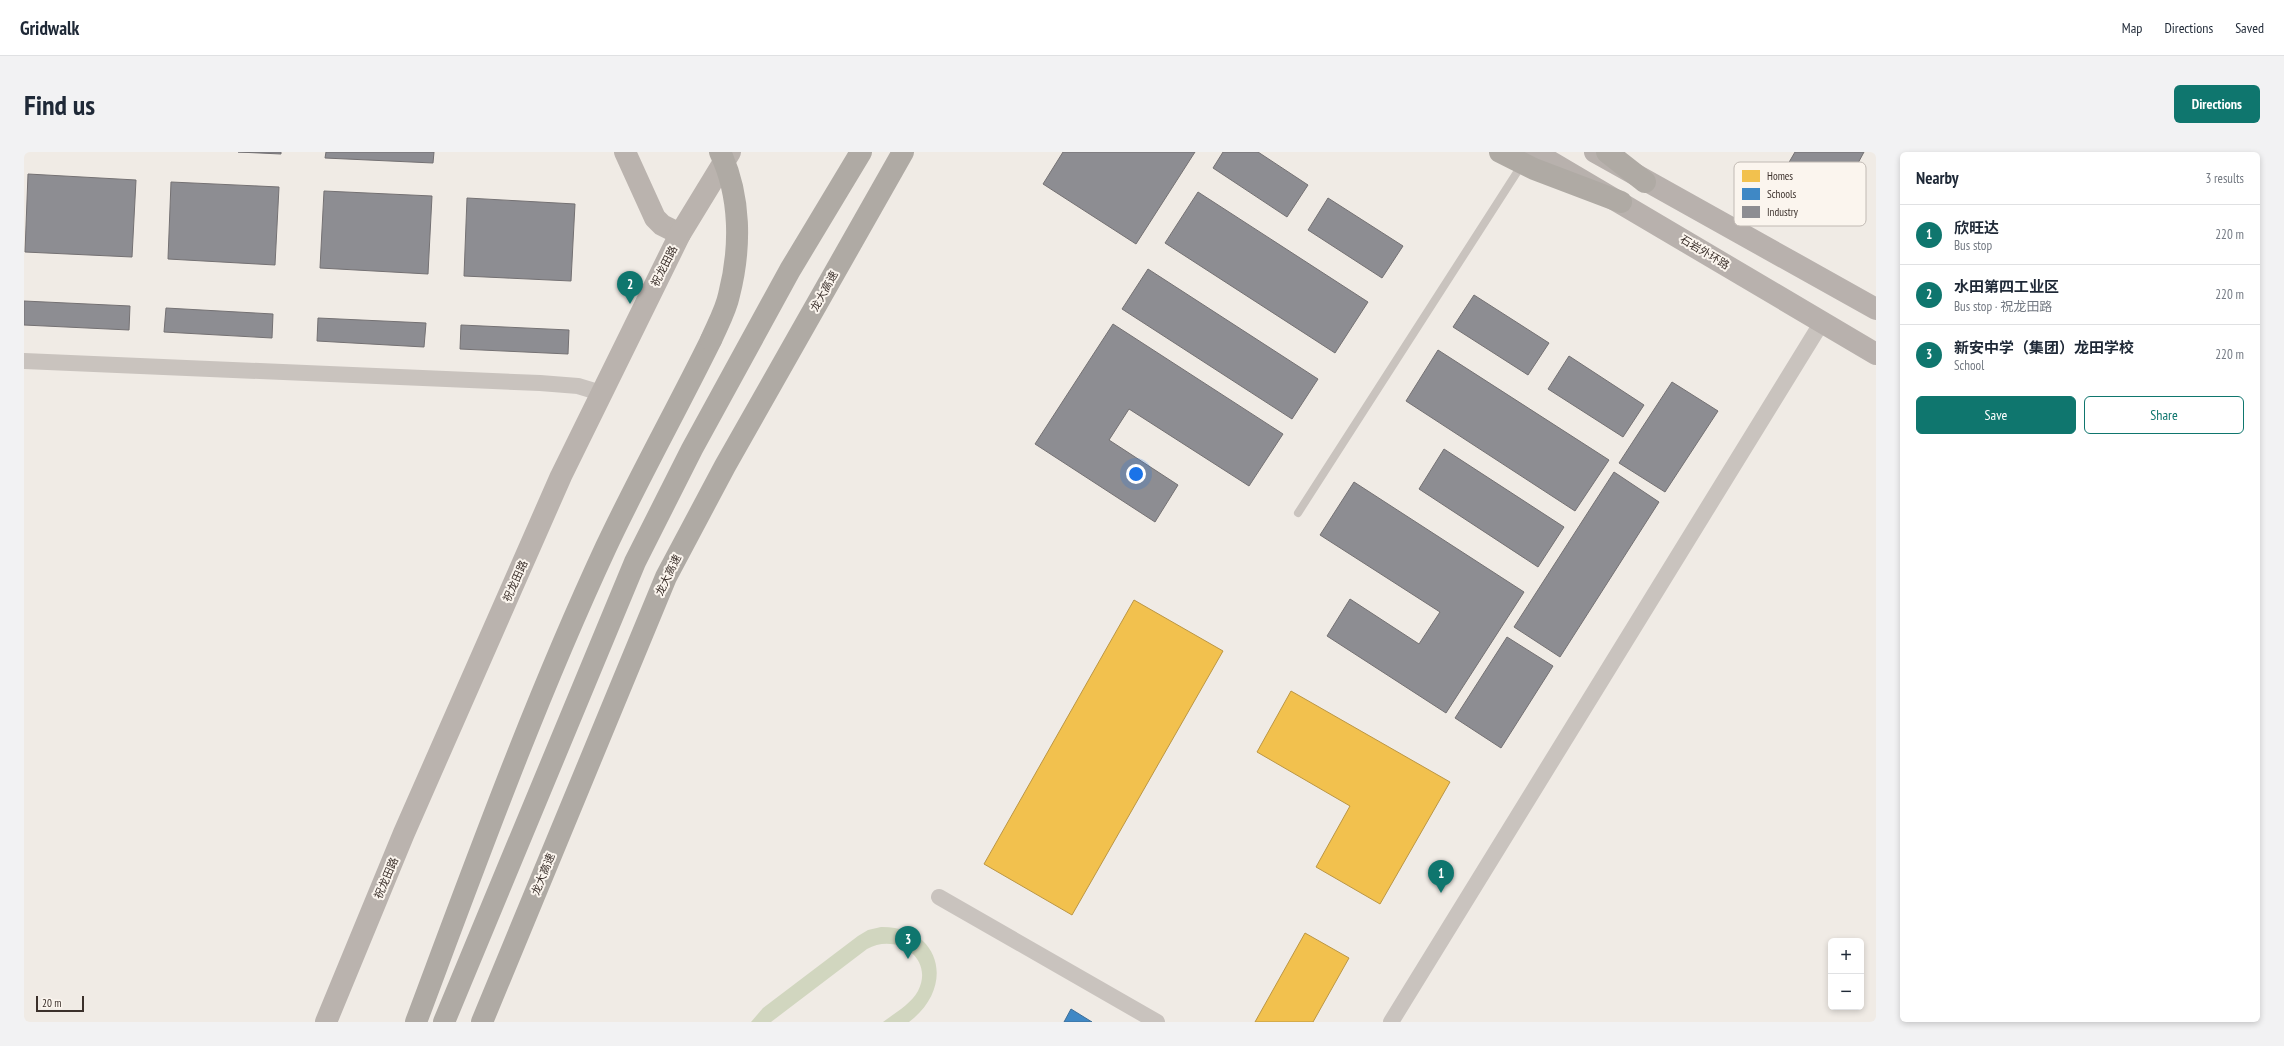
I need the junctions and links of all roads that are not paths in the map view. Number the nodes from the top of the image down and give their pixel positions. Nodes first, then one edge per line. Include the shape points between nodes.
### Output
1 (625, 152) edge
2 (720, 152) edge
3 (730, 152) edge
4 (861, 152) edge
5 (903, 152) edge
6 (1500, 152) edge
7 (1595, 152) edge
8 (1607, 152) edge
9 (1528, 158) edge
10 (1645, 182) junction
11 (1621, 202) joint
12 (680, 234) junction
13 (1876, 309) edge
14 (1822, 322) junction
15 (1876, 354) edge
16 (24, 361) edge
17 (601, 393) junction
18 (1298, 513) dead end
19 (939, 897) dead end
20 (326, 1022) edge
21 (416, 1022) edge
22 (444, 1022) edge
23 (482, 1022) edge
24 (1157, 1022) edge
25 (1391, 1022) edge

1 - 12 street via 655,218 662,225
2 - 21 highway, bridge via 734,191 738,221 729,296 711,340 606,546 558,656 517,755
3 - 12 street, 祝龙田路
4 - 22 highway via 790,270 692,449 634,562
5 - 23 highway, 龙大高速 via 729,459 666,577
6 - 9 highway
7 - 10 main road
8 - 10 highway
9 - 11 highway
9 - 18 lane
10 - 13 main road
11 - 14 main road, 石岩外环路
12 - 17 street, 祝龙田路
14 - 15 main road, 石岩外环路
14 - 25 street
16 - 17 street via 540,382 578,386
17 - 20 street, 祝龙田路 via 561,476 404,833
19 - 24 street

